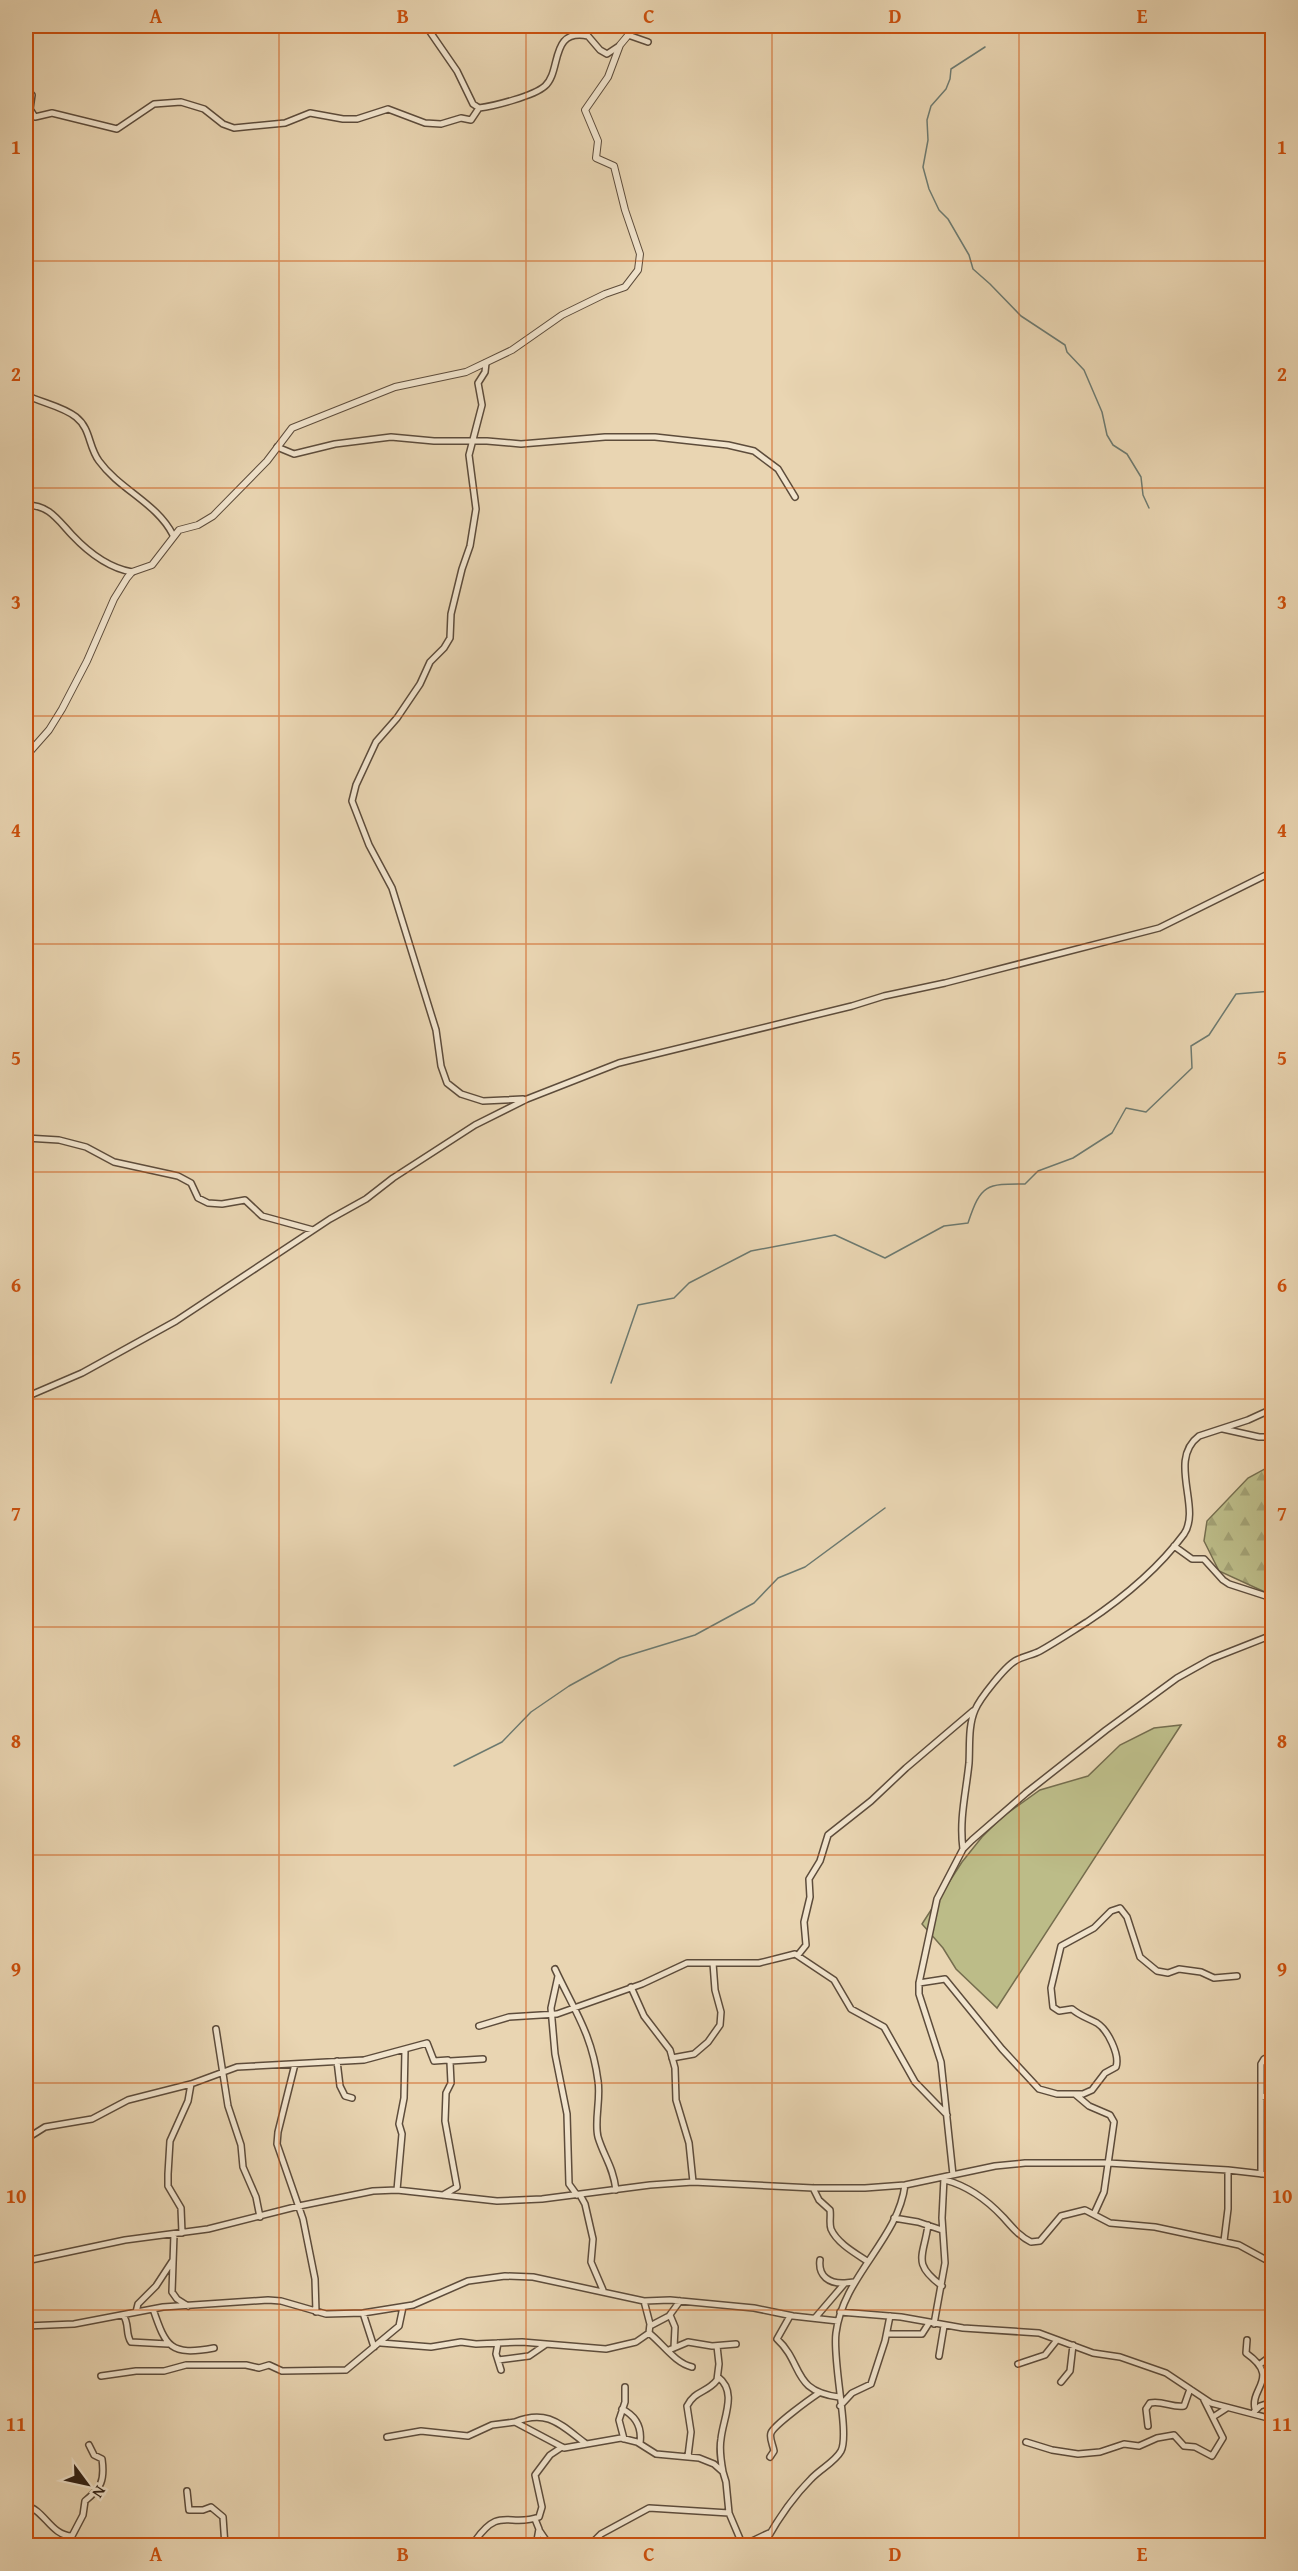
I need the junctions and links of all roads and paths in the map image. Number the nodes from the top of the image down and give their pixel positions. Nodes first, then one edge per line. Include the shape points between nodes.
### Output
1 (426, 26) edge
2 (627, 26) edge
3 (628, 35) junction
4 (648, 42) dead end
5 (620, 45) junction
6 (26, 89) edge
7 (478, 108) junction
8 (486, 363) junction
9 (26, 395) edge
10 (472, 441) junction
11 (277, 447) junction
12 (795, 497) dead end
13 (26, 505) edge
14 (173, 535) junction
15 (132, 572) junction
16 (26, 756) edge
17 (1272, 872) edge
18 (527, 1099) junction
19 (26, 1138) edge
20 (313, 1230) junction
21 (26, 1398) edge
22 (1272, 1409) edge
23 (1221, 1429) junction
24 (1272, 1437) edge
25 (1174, 1546) junction
26 (1272, 1598) edge
27 (1272, 1635) edge
28 (975, 1710) junction
29 (963, 1849) junction
30 (798, 1955) junction
31 (713, 1963) junction
32 (555, 1969) dead end
33 (558, 1976) junction
34 (1237, 1976) dead end
35 (919, 1983) junction
36 (631, 1987) junction
37 (576, 2007) junction
38 (552, 2016) junction
39 (479, 2026) dead end
40 (216, 2029) dead end
41 (405, 2050) junction
42 (1272, 2055) edge
43 (672, 2058) junction
44 (483, 2059) dead end
45 (337, 2061) junction
46 (450, 2061) junction
47 (294, 2064) junction
48 (222, 2074) junction
49 (191, 2084) junction
50 (1272, 2095) edge
51 (1083, 2097) junction
52 (1261, 2097) junction
53 (352, 2098) dead end
54 (947, 2115) junction
55 (26, 2139) edge
56 (1108, 2163) junction
57 (1228, 2170) junction
58 (1261, 2174) junction
59 (953, 2175) junction
60 (1272, 2175) edge
61 (945, 2178) junction
62 (693, 2182) junction
63 (905, 2185) junction
64 (813, 2188) junction
65 (397, 2190) junction
66 (616, 2190) junction
67 (442, 2195) junction
68 (578, 2195) junction
69 (299, 2206) junction
70 (1094, 2214) junction
71 (260, 2217) junction
72 (894, 2217) junction
73 (928, 2225) junction
74 (942, 2230) junction
75 (182, 2233) junction
76 (174, 2234) junction
77 (1224, 2241) junction
78 (173, 2260) junction
79 (820, 2260) dead end
80 (26, 2261) edge
81 (867, 2261) junction
82 (1272, 2263) edge
83 (854, 2282) junction
84 (845, 2283) junction
85 (942, 2286) junction
86 (603, 2290) junction
87 (644, 2301) junction
88 (680, 2301) junction
89 (188, 2306) junction
90 (403, 2307) junction
91 (153, 2309) junction
92 (136, 2312) junction
93 (316, 2312) junction
94 (363, 2313) junction
95 (840, 2313) junction
96 (123, 2314) junction
97 (670, 2315) junction
98 (790, 2316) junction
99 (890, 2316) junction
100 (815, 2318) junction
101 (838, 2320) junction
102 (932, 2324) junction
103 (26, 2326) edge
104 (944, 2326) junction
105 (650, 2330) junction
106 (887, 2334) junction
107 (1057, 2340) junction
108 (1247, 2340) dead end
109 (381, 2343) junction
110 (498, 2343) junction
111 (168, 2344) junction
112 (736, 2344) dead end
113 (545, 2345) junction
114 (1072, 2345) junction
115 (717, 2346) junction
116 (374, 2347) junction
117 (214, 2348) dead end
118 (672, 2349) junction
119 (1272, 2355) edge
120 (939, 2356) dead end
121 (498, 2360) junction
122 (1018, 2364) dead end
123 (1259, 2365) junction
124 (692, 2367) dead end
125 (501, 2370) dead end
126 (101, 2376) dead end
127 (718, 2377) junction
128 (1061, 2382) dead end
129 (625, 2387) dead end
130 (1190, 2389) junction
131 (819, 2393) junction
132 (839, 2397) junction
133 (1203, 2398) junction
134 (1272, 2402) edge
135 (840, 2406) junction
136 (1227, 2408) junction
137 (622, 2409) junction
138 (1255, 2411) junction
139 (1213, 2417) junction
140 (1272, 2419) edge
141 (515, 2422) junction
142 (1148, 2426) dead end
143 (387, 2437) dead end
144 (624, 2439) junction
145 (1026, 2442) dead end
146 (585, 2443) junction
147 (640, 2443) junction
148 (89, 2445) dead end
149 (562, 2447) junction
150 (688, 2456) junction
151 (770, 2457) dead end
152 (723, 2472) junction
153 (187, 2492) dead end
154 (26, 2506) edge
155 (729, 2513) junction
156 (535, 2519) junction
157 (539, 2529) junction
158 (770, 2532) junction
159 (742, 2543) edge
160 (589, 2545) edge
161 (225, 2546) edge
162 (411, 2546) edge
163 (426, 2546) edge
164 (453, 2546) edge
165 (536, 2546) edge
166 (550, 2546) edge
167 (763, 2546) edge

1 - 7 street
2 - 3 street
3 - 4 street
3 - 5 street
5 - 7 street via 607,54 588,36 569,39 557,52 552,75 544,86
5 - 8 street via 612,70 585,110 598,141 596,158 616,171 640,254 638,270 623,288 562,315
6 - 7 street via 32,95 30,109 35,117 52,113 114,129 157,103 188,103 234,128 285,123 310,113 357,119 388,109 419,122 441,124 461,118 471,120
8 - 10 street via 478,383 482,405
8 - 11 street via 448,377 395,387 308,420 292,428
9 - 14 street via 69,412 80,421 88,430 99,461 159,513
10 - 11 street via 384,438 294,454
10 - 12 street via 521,444 655,437 728,445 754,451 771,462
10 - 18 street via 469,455 476,508 451,614 450,638 431,660 397,718 376,742 352,801 392,888 436,1030 447,1083 461,1094 483,1101
11 - 14 street via 213,516
13 - 15 street via 53,513 100,558
14 - 15 street via 152,565
15 - 16 street via 114,599 62,709
17 - 18 street via 1158,928 631,1059
18 - 20 street via 475,1125
19 - 20 street via 59,1140 86,1147 114,1162 178,1176 191,1183 198,1198 208,1203 245,1200 262,1216
20 - 21 street via 176,1321
22 - 23 street
23 - 24 street
23 - 25 street via 1199,1436 1187,1452 1189,1523
25 - 26 street via 1192,1559 1204,1558 1229,1584
25 - 28 street via 1115,1603 1038,1652 1011,1664
27 - 29 street via 1211,1659 1177,1678 1026,1793
28 - 29 street via 961,1817
28 - 30 street via 828,1835 820,1861 808,1879 806,1945
29 - 35 street via 937,1899
30 - 31 street via 759,1963
30 - 54 street via 834,1980 851,2009 884,2027 915,2082
31 - 36 street via 679,1965
31 - 43 street via 720,2025 694,2054
32 - 33 street
33 - 37 street
33 - 38 street
34 - 51 street via 1214,1978 1201,1972 1157,1971 1140,1957 1127,1917 1120,1908 1111,1911 1094,1929 1062,1946 1051,1988 1053,2007 1059,2011 1071,2009 1098,2024 1118,2060
35 - 51 street via 945,1980 1034,2085 1047,2092
35 - 54 street via 922,2005 941,2062
36 - 37 street
36 - 43 street via 638,2007 668,2046
37 - 38 street
37 - 66 street via 594,2059 600,2092 597,2133 614,2173
38 - 39 street via 509,2017
38 - 68 street via 556,2064 567,2114 568,2181
40 - 48 street
41 - 45 street via 364,2060
41 - 46 street via 427,2043 434,2061
41 - 65 street
42 - 52 street via 1261,2064
43 - 62 street via 676,2100 689,2143
44 - 46 street
45 - 47 street
45 - 53 street via 341,2088 345,2096
46 - 67 street via 445,2119 457,2187
47 - 48 street via 242,2066
47 - 69 street via 277,2136 279,2154
48 - 49 street
48 - 71 street via 243,2167
49 - 55 street via 128,2100 92,2119 45,2127
49 - 75 street via 188,2101 170,2141 168,2174 168,2186 181,2208
50 - 52 street
51 - 56 street via 1112,2118
52 - 58 street
54 - 59 street
56 - 57 street
56 - 59 street via 1025,2163
56 - 70 street via 1102,2197
57 - 58 street
57 - 77 street
58 - 60 street
59 - 61 street
61 - 63 street
61 - 70 street via 972,2191 1030,2242 1040,2241 1054,2222 1066,2214 1084,2210
61 - 74 street
62 - 64 street
62 - 66 street
63 - 64 street
63 - 72 street
64 - 81 street via 830,2210 834,2234
65 - 67 street
65 - 69 street
66 - 68 street
67 - 68 street via 497,2201
68 - 86 street via 585,2204 593,2239 591,2262
69 - 71 street
69 - 93 street via 315,2279
70 - 77 street via 1117,2224
71 - 75 street
72 - 73 street
72 - 81 street
73 - 74 street
73 - 85 street via 920,2259 928,2274
74 - 85 street
75 - 76 street
76 - 78 street
76 - 80 street via 124,2240
77 - 82 street via 1249,2249
78 - 89 street via 172,2292
78 - 92 street via 138,2304
79 - 84 street via 823,2276
81 - 83 street
83 - 84 street
83 - 95 street
84 - 100 street
85 - 102 street
86 - 87 street
86 - 90 street via 552,2279 505,2276 468,2281
87 - 88 street
87 - 105 street
88 - 97 street
88 - 98 street via 767,2309
89 - 91 street
89 - 93 street via 280,2301
90 - 94 street
90 - 109 street via 399,2326
91 - 92 street
91 - 111 street
92 - 96 street
93 - 94 street
94 - 116 street
95 - 99 street
95 - 101 street
96 - 103 street via 74,2324
96 - 111 street via 131,2342
97 - 105 street
97 - 118 street via 675,2327
98 - 100 street
98 - 131 street via 778,2340 788,2350 801,2378
99 - 102 street
99 - 106 street
100 - 101 street
101 - 132 street via 835,2346
102 - 104 street
102 - 106 street via 922,2334
104 - 107 street via 1039,2333
104 - 120 street
105 - 113 street via 636,2342 606,2349
105 - 118 street
106 - 135 street via 871,2385 852,2393
107 - 114 street
107 - 122 street via 1049,2352
108 - 123 street via 1246,2353
109 - 110 street via 431,2347 461,2342
109 - 116 street
110 - 113 street
110 - 121 street
111 - 117 street via 185,2350
112 - 115 street
113 - 121 street via 533,2354
114 - 128 street via 1070,2371
114 - 130 street via 1166,2373
115 - 118 street via 688,2342
115 - 127 street
116 - 126 street via 346,2370 186,2365 164,2371
118 - 124 street via 678,2362
119 - 123 street
121 - 125 street
123 - 138 street via 1263,2381 1254,2399
127 - 150 street via 688,2403
127 - 152 street via 726,2384 729,2395 720,2440
129 - 137 street
130 - 133 street
130 - 142 street via 1184,2406 1150,2403 1146,2409
131 - 132 street
131 - 151 street via 772,2430 774,2451
132 - 135 street
133 - 136 street
133 - 139 street
134 - 138 street
135 - 158 street via 845,2434 842,2450 798,2493
136 - 138 street
136 - 139 street
137 - 144 street via 619,2425
137 - 147 street via 638,2424
138 - 140 street
139 - 145 street via 1222,2438 1212,2456 1193,2446 1184,2446 1174,2435 1139,2446 1124,2444 1078,2454
141 - 143 street via 492,2425 468,2436 422,2431
141 - 146 street via 542,2416
141 - 149 street
144 - 146 street
144 - 147 street
146 - 149 street
147 - 150 street via 656,2454
148 - 154 street via 94,2455 102,2459 102,2482 85,2501 72,2536 58,2531 34,2508
149 - 156 street via 536,2472 542,2510
150 - 152 street via 707,2460
152 - 155 street
153 - 161 street via 189,2510 212,2507 224,2517
155 - 159 street
155 - 160 street via 649,2508
156 - 157 street
156 - 164 street via 499,2519 482,2529 475,2541
157 - 165 street
157 - 166 street
158 - 159 street
158 - 167 street
162 - 163 street

